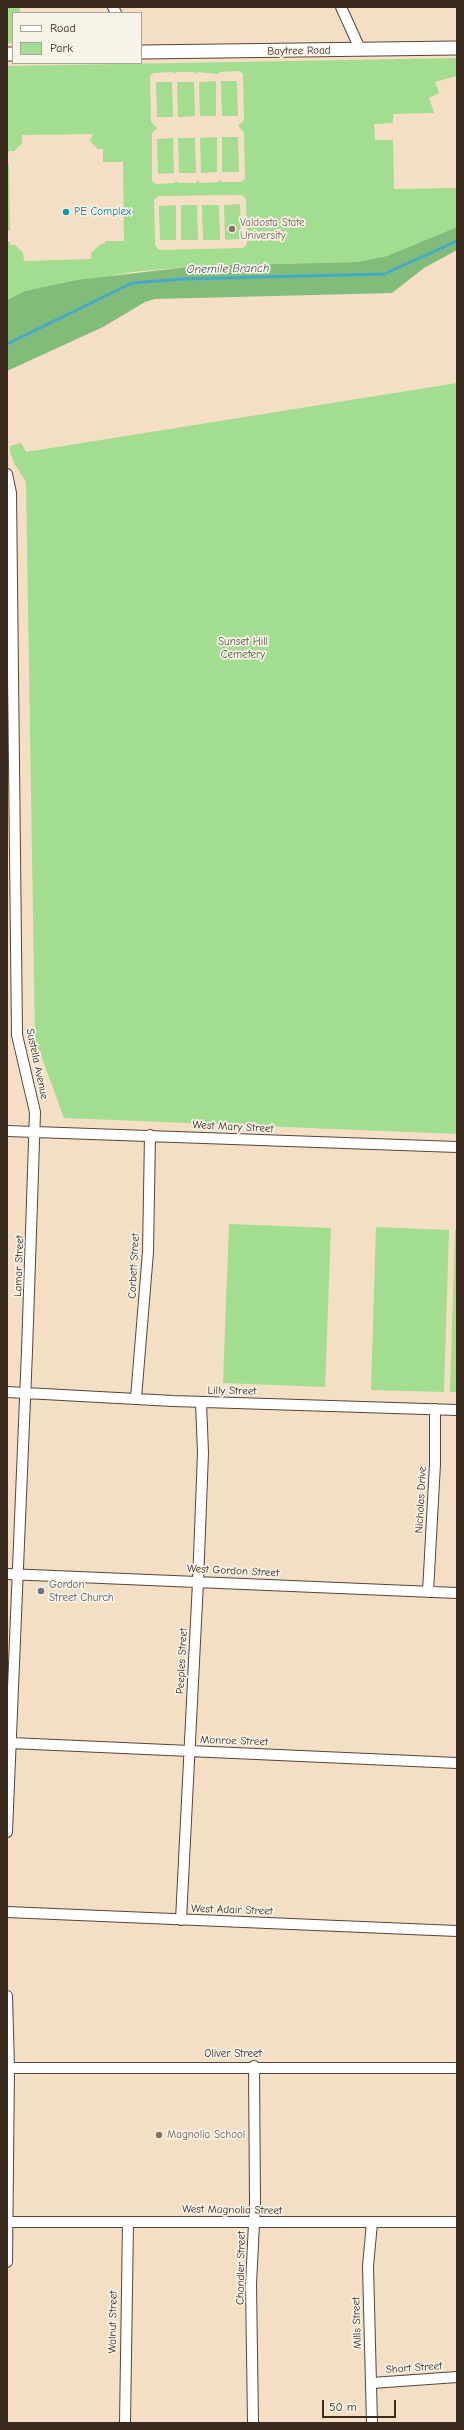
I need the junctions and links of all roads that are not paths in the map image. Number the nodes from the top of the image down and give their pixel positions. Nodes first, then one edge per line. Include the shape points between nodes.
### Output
1 (341, 7) edge
2 (457, 48) edge
3 (360, 49) junction
4 (142, 52) edge
5 (7, 474) edge
6 (7, 1131) edge
7 (33, 1131) junction
8 (150, 1135) junction
9 (457, 1147) edge
10 (7, 1392) edge
11 (25, 1393) junction
12 (136, 1398) junction
13 (201, 1402) junction
14 (435, 1409) junction
15 (457, 1410) edge
16 (12, 1574) edge
17 (198, 1582) junction
18 (428, 1592) junction
19 (457, 1593) edge
20 (11, 1743) junction
21 (190, 1752) junction
22 (457, 1763) edge
23 (7, 1832) edge
24 (7, 1912) edge
25 (181, 1920) junction
26 (457, 1930) edge
27 (7, 1996) edge
28 (254, 2066) junction
29 (9, 2068) junction
30 (457, 2068) edge
31 (8, 2222) edge
32 (128, 2222) junction
33 (254, 2222) junction
34 (457, 2222) edge
35 (372, 2223) junction
36 (7, 2262) edge
37 (457, 2377) edge
38 (372, 2383) junction
39 (125, 2423) edge
40 (253, 2423) edge
41 (372, 2423) edge

1 - 3 street
2 - 3 main road, Baytree Road
3 - 4 main road, Baytree Road
5 - 7 street, Sustella Avenue via 11,509 17,1028 35,1112
6 - 7 street, West Mary Street
7 - 8 street, West Mary Street
7 - 11 street, Lamar Street via 33,1207
8 - 9 street, West Mary Street
8 - 12 street, Corbett Street via 148,1252
10 - 11 street, Lilly Street
11 - 12 street, Lilly Street
11 - 16 street, Lamar Street
12 - 13 street, Lilly Street
13 - 14 street, Lilly Street
13 - 17 street, Peeples Street via 203,1453
14 - 15 street, Lilly Street
14 - 18 street, Nicholas Drive via 435,1464
16 - 17 street, West Gordon Street
16 - 20 street, Lamar Street
17 - 18 street, West Gordon Street
17 - 21 street, Peeples Street
18 - 19 street, West Gordon Street
20 - 21 street, Monroe Street
20 - 23 street, Lamar Street
21 - 22 street, Monroe Street
21 - 25 street, Peeples Street
24 - 25 street, West Adair Street
25 - 26 street, West Adair Street
27 - 29 street
28 - 29 street, Oliver Street
28 - 30 street, Oliver Street
28 - 33 street, Chandler Street
29 - 31 street
31 - 32 street, West Magnolia Street
31 - 36 street
32 - 33 street, West Magnolia Street
32 - 39 street, Walnut Street
33 - 35 street, West Magnolia Street
33 - 40 street, Chandler Street
34 - 35 street, West Magnolia Street
35 - 38 street, Mills Street via 368,2266
37 - 38 street, Short Street
38 - 41 street, Mills Street

